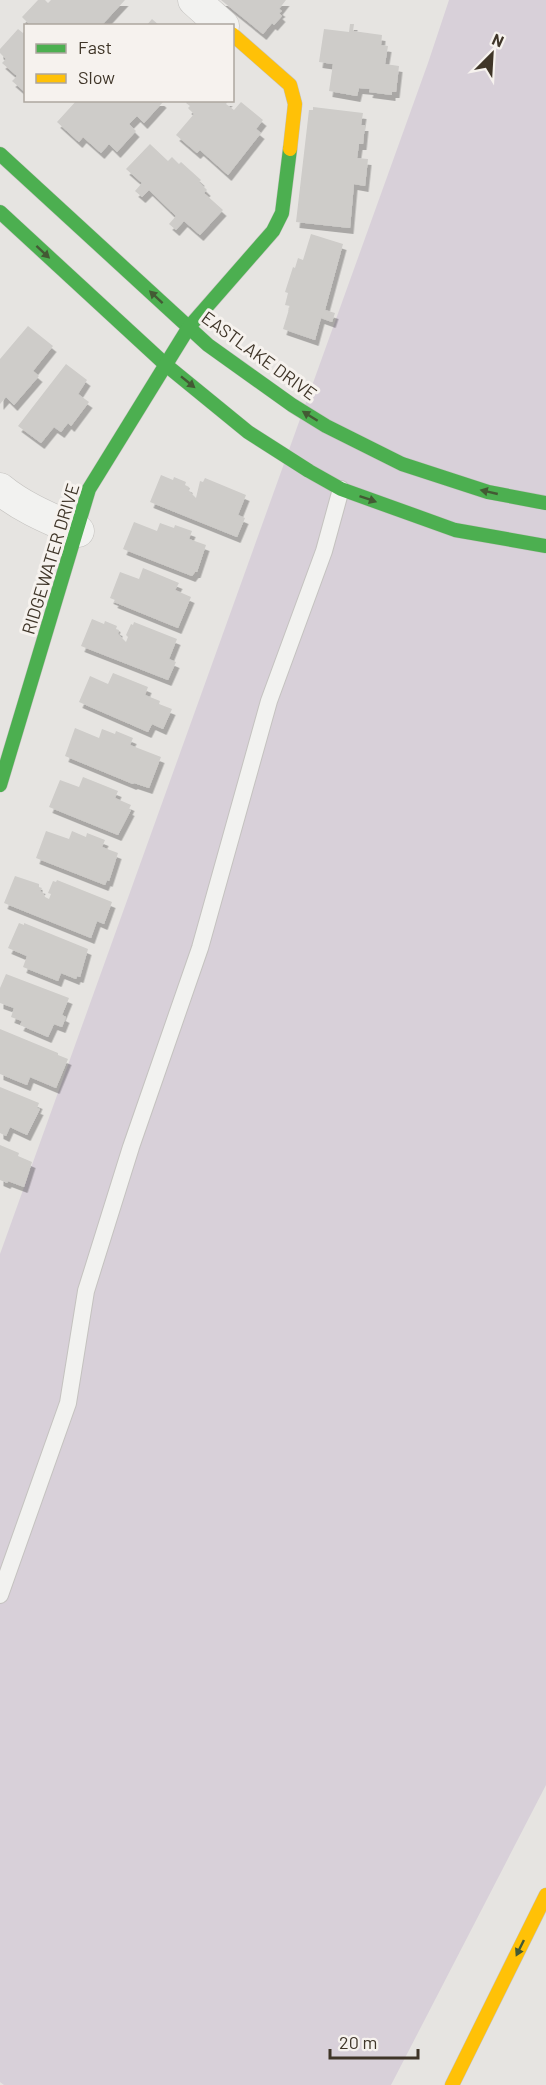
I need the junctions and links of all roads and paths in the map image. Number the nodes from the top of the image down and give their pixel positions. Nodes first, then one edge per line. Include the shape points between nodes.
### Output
1 (194, 0) edge
2 (221, 24) edge
3 (234, 36) edge
4 (0, 154) edge
5 (0, 212) edge
6 (189, 327) junction
7 (166, 364) junction
8 (0, 489) edge
9 (341, 489) junction
10 (546, 503) edge
11 (78, 531) junction
12 (546, 546) edge
13 (0, 785) edge
14 (0, 1595) edge
15 (546, 1895) edge
16 (452, 2085) edge

1 - 2 street
3 - 6 main road, RIDGEWATER DRIVE via 290,85 296,104 282,213 273,231
6 -> 4 main road, EASTLAKE DRIVE
5 -> 7 main road
6 - 7 main road, RIDGEWATER DRIVE
10 -> 6 main road, EASTLAKE DRIVE via 445,480 362,445 292,405
7 -> 9 main road via 249,432
7 - 11 main road, RIDGEWATER DRIVE via 89,489
8 - 11 street via 39,514
9 -> 12 main road via 455,530
9 - 14 lane via 324,551 269,701 200,948 86,1291 68,1403
11 - 13 main road, RIDGEWATER DRIVE
15 -> 16 main road

